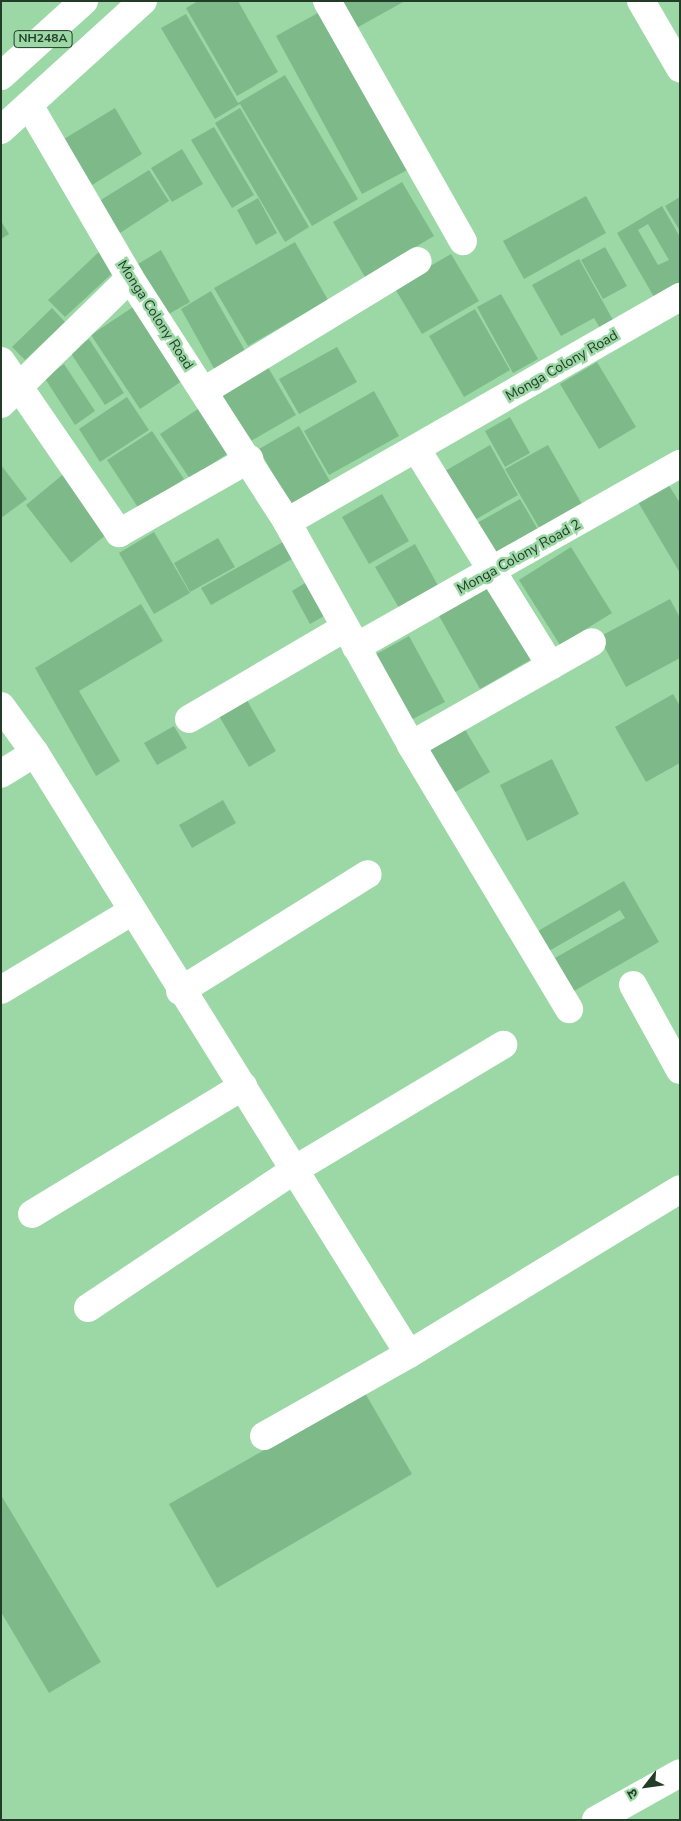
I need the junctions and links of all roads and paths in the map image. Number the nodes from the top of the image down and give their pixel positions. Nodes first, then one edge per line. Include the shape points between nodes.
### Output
1 (84, 1) edge
2 (143, 1) edge
3 (327, 1) edge
4 (641, 1) edge
5 (680, 68) edge
6 (1, 76) edge
7 (29, 105) junction
8 (1, 130) edge
9 (463, 241) dead end
10 (418, 261) dead end
11 (130, 278) junction
12 (680, 297) edge
13 (1, 360) edge
14 (19, 383) junction
15 (204, 391) junction
16 (1, 404) edge
17 (417, 450) junction
18 (248, 459) junction
19 (680, 464) edge
20 (287, 522) junction
21 (492, 572) junction
22 (350, 637) junction
23 (592, 642) dead end
24 (551, 666) junction
25 (1, 706) edge
26 (189, 719) dead end
27 (411, 745) junction
28 (35, 753) junction
29 (1, 774) edge
30 (368, 874) dead end
31 (131, 912) junction
32 (633, 985) dead end
33 (1, 990) edge
34 (180, 992) junction
35 (569, 1009) dead end
36 (503, 1044) dead end
37 (680, 1070) edge
38 (243, 1086) junction
39 (294, 1170) junction
40 (680, 1189) edge
41 (32, 1214) dead end
42 (88, 1308) dead end
43 (409, 1354) junction
44 (264, 1436) dead end
45 (680, 1773) edge
46 (596, 1820) edge

1 - 6 main road, NH248A
2 - 7 main road
3 - 9 main road
4 - 5 main road
7 - 8 main road
7 - 11 main road, Monga Colony Road
10 - 15 main road
11 - 14 main road
11 - 15 main road, Monga Colony Road
12 - 17 main road, Monga Colony Road
13 - 14 main road
14 - 16 main road
14 - 18 main road via 119,533
15 - 18 main road, Monga Colony Road
17 - 20 main road, Monga Colony Road
17 - 21 main road
18 - 20 main road, Monga Colony Road
19 - 21 main road, Monga Colony Road 2
20 - 22 main road, Monga Colony Road
21 - 22 main road, Monga Colony Road 2
21 - 24 main road
22 - 26 main road, Monga Colony Road 2
22 - 27 main road, Monga Colony Road
23 - 24 main road
24 - 27 main road
25 - 28 main road
27 - 35 main road, Monga Colony Road
28 - 29 main road
28 - 31 main road
30 - 34 main road
31 - 33 main road
31 - 34 main road
32 - 37 main road
34 - 38 main road
36 - 39 main road
38 - 39 main road
38 - 41 main road
39 - 42 main road
39 - 43 main road
40 - 43 main road
43 - 44 main road
45 - 46 main road

